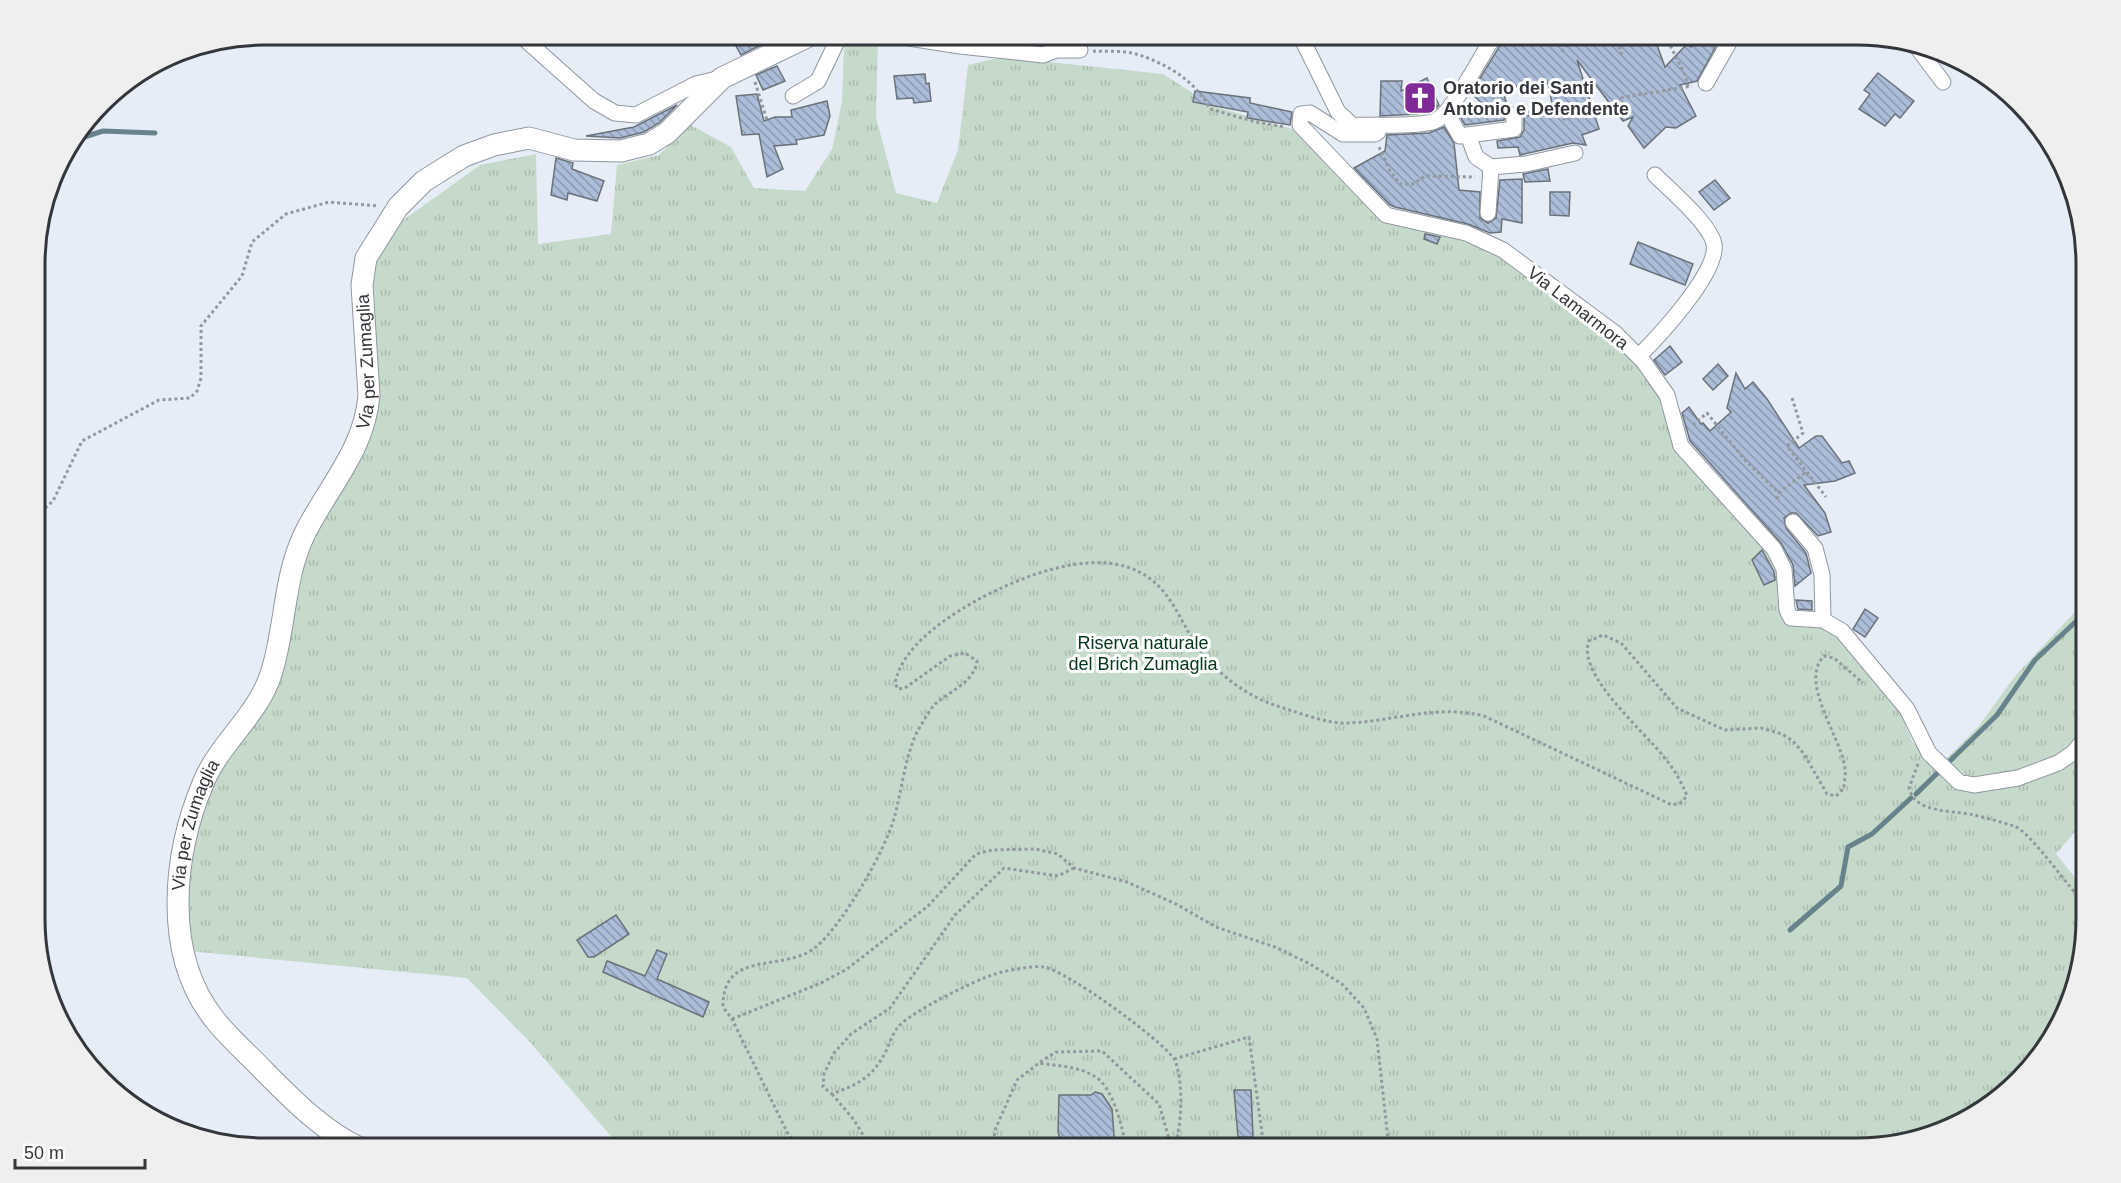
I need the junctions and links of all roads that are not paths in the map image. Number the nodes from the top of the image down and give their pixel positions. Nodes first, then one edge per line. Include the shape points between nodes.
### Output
1 (532, 45) edge
2 (789, 45) edge
3 (835, 45) edge
4 (954, 45) edge
5 (1305, 45) edge
6 (1488, 45) edge
7 (1728, 45) edge
8 (1080, 50) road end
9 (1923, 55) edge
10 (724, 77) junction
11 (1943, 82) dead end
12 (1706, 83) dead end
13 (793, 96) dead end
14 (1447, 112) junction
15 (1514, 115) road end
16 (1376, 129) junction
17 (1468, 135) junction
18 (1575, 153) dead end
19 (1491, 167) junction
20 (1655, 175) dead end
21 (1488, 213) dead end
22 (1639, 356) junction
23 (1793, 522) dead end
24 (1822, 620) junction
25 (2076, 750) edge
26 (342, 1138) edge

1 - 10 street via 594,101 615,113 636,115 696,84
2 - 10 street, Via per Zumaglia
3 - 13 street via 818,81
4 - 8 street via 1043,55
5 - 16 street via 1338,112 1352,124
6 - 14 street
7 - 12 street
9 - 11 street
10 - 26 street, Via per Zumaglia via 667,133 650,144 621,151 574,150 529,138 464,156 424,181 398,207 366,258 362,285 368,412 349,461 305,533 291,565 271,675 262,696 204,780 186,833 177,919 196,988 214,1019 286,1094
14 - 16 street via 1434,121
14 - 17 street via 1460,136
15 - 17 street via 1514,129
16 - 22 street, Via Lamarmora via 1344,134 1310,113 1301,114 1300,126 1386,215 1466,233 1503,250 1615,333
17 - 19 street via 1476,157
18 - 19 street
19 - 21 street
20 - 22 street via 1707,230 1714,252 1696,288
22 - 24 street, Via Lamarmora via 1666,395 1678,438 1700,469 1774,549 1784,569 1791,618
23 - 24 street via 1815,548 1822,575
24 - 25 street, Via Lamarmora via 1842,631 1907,709 1926,749 1959,782 1974,785 2018,778 2058,763

